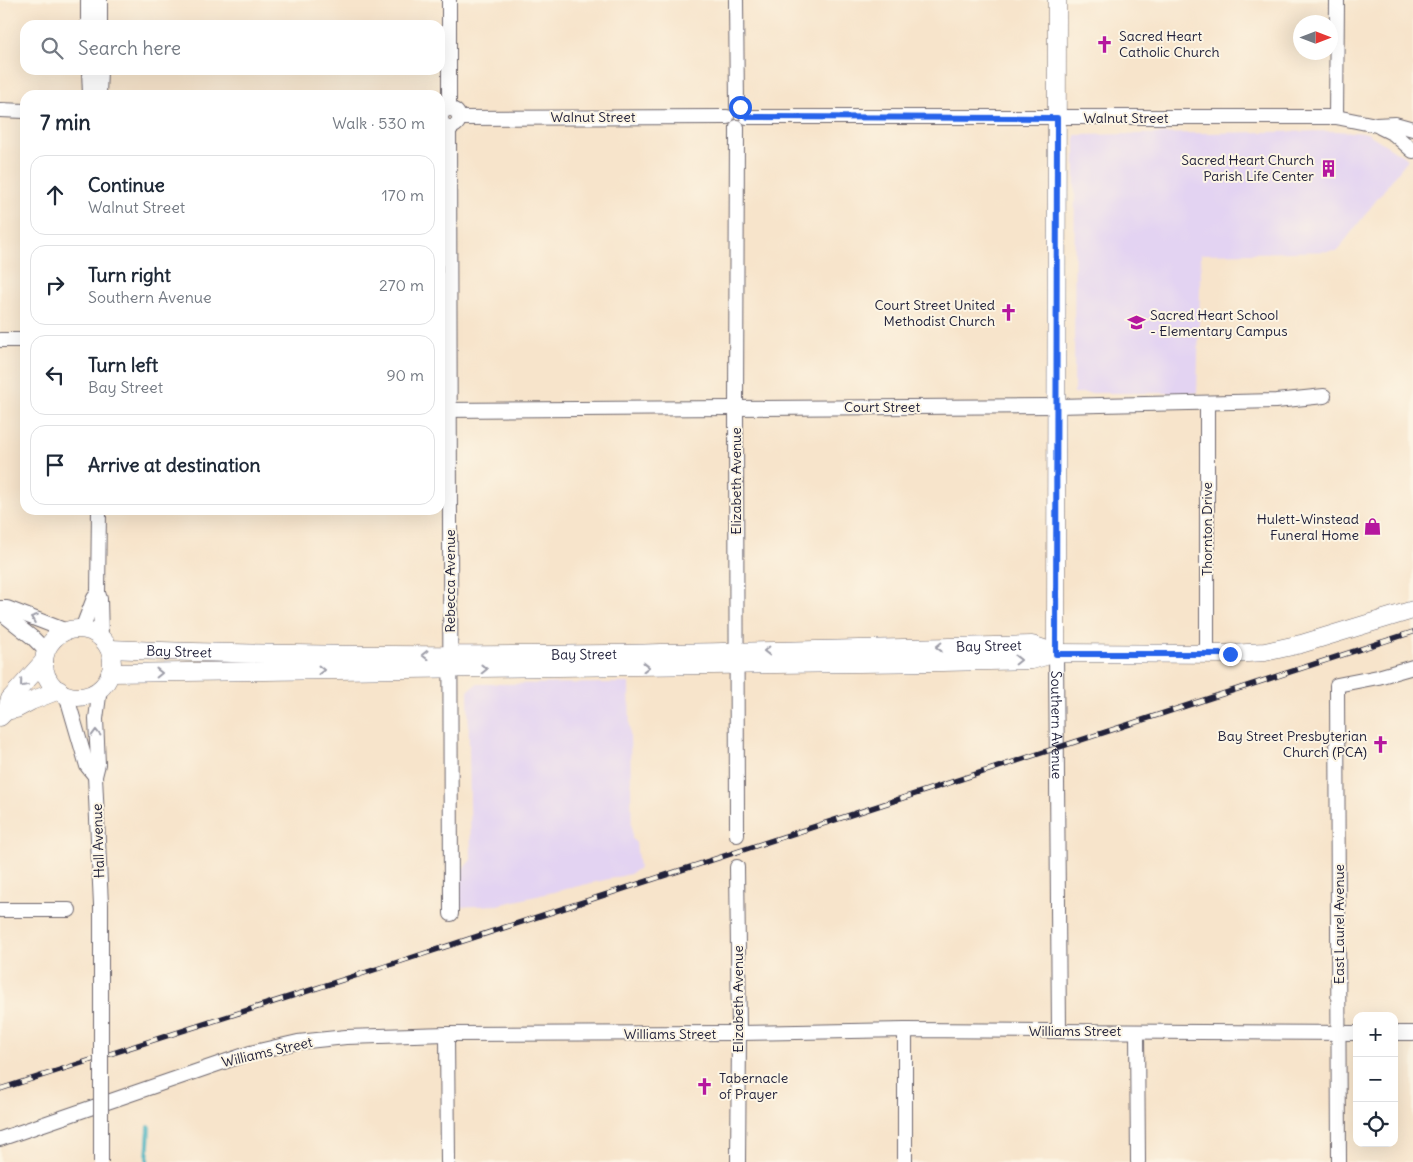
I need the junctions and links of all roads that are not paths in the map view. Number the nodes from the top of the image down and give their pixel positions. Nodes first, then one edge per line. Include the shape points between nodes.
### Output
1 (88, 0) edge
2 (100, 0) edge
3 (449, 0) edge
4 (736, 0) edge
5 (1057, 0) edge
6 (1337, 0) edge
7 (88, 20) edge
8 (100, 20) edge
9 (88, 75) edge
10 (100, 75) edge
11 (90, 90) edge
12 (99, 90) edge
13 (737, 106) junction
14 (0, 110) edge
15 (20, 111) edge
16 (748, 117) junction
17 (1336, 117) junction
18 (448, 118) edge
19 (1057, 118) junction
20 (732, 122) junction
21 (1376, 125) junction
22 (1413, 129) edge
23 (1413, 151) edge
24 (445, 337) edge
25 (0, 340) edge
26 (20, 340) edge
27 (1324, 396) dead end
28 (1207, 403) junction
29 (1057, 406) junction
30 (736, 408) junction
31 (445, 410) edge
32 (445, 452) edge
33 (99, 515) edge
34 (98, 593) junction
35 (0, 608) edge
36 (1413, 610) edge
37 (0, 612) edge
38 (74, 630) junction
39 (105, 643) junction
40 (1056, 654) junction
41 (1207, 655) junction
42 (46, 656) junction
43 (736, 659) junction
44 (450, 662) junction
45 (1413, 667) edge
46 (110, 673) junction
47 (100, 688) junction
48 (62, 692) junction
49 (3, 714) edge
50 (96, 776) junction
51 (737, 834) dead end
52 (737, 867) dead end
53 (0, 910) edge
54 (69, 910) dead end
55 (451, 914) dead end
56 (906, 1030) junction
57 (1059, 1031) junction
58 (1137, 1032) junction
59 (1340, 1033) junction
60 (1353, 1033) edge
61 (1398, 1033) edge
62 (1413, 1033) edge
63 (446, 1034) junction
64 (739, 1034) junction
65 (0, 1139) edge
66 (101, 1162) edge
67 (448, 1162) edge
68 (738, 1162) edge
69 (905, 1162) edge
70 (1138, 1162) edge
71 (1339, 1162) edge

1 - 7 street
2 - 8 street
3 - 18 street, Rebecca Avenue
4 - 13 street
5 - 19 main road, Southern Avenue
6 - 17 street
9 - 11 street
10 - 12 street
13 - 16 street via 746,111
13 - 20 street via 731,109
14 - 15 street
16 - 19 street, Walnut Street
16 - 20 street via 745,124
17 - 19 street, Walnut Street
17 - 21 street, Walnut Street
18 - 20 street, Walnut Street
18 - 24 street, Rebecca Avenue
19 - 29 main road, Southern Avenue
20 - 30 street, Elizabeth Avenue
21 - 22 street, Walnut Street via 1395,124
21 - 23 street via 1394,134
25 - 26 street
27 - 28 street, Court Street
28 - 29 street, Court Street
28 - 41 street, Thornton Drive
29 - 30 street, Court Street
29 - 40 main road, Southern Avenue
30 - 31 street, Court Street
30 - 43 street, Elizabeth Avenue
32 - 44 street, Rebecca Avenue
33 - 34 street
34 - 38 street
34 - 39 street
38 -> 35 street
36 - 41 main road, Bay Street via 1275,650
37 - 42 street via 33,638
38 - 39 main road via 92,632
38 - 42 main road via 53,640
44 -> 39 main road, Bay Street via 231,654
39 - 46 main road via 112,666
40 - 41 main road, Bay Street
40 - 43 main road, Bay Street via 1032,646
40 - 57 street, Southern Avenue
42 - 48 main road via 50,680
42 -> 49 main road via 10,699
43 - 44 main road, Bay Street
43 - 51 street, Elizabeth Avenue
46 -> 44 main road, Bay Street
44 - 55 street, Rebecca Avenue
45 - 59 street, East Laurel Avenue via 1338,685
46 - 47 main road
47 - 48 main road via 86,696
50 -> 47 street, Hall Avenue via 96,719
48 - 49 main road
48 - 50 street, Hall Avenue via 87,766
50 - 66 street, Hall Avenue, bridge via 101,906
52 - 64 street, Elizabeth Avenue
53 - 54 street
56 - 57 street, Williams Street
56 - 64 street, Williams Street
56 - 69 street
57 - 58 street, Williams Street
58 - 59 street, Williams Street
58 - 70 street
59 - 60 street, Williams Street
59 - 71 street, East Laurel Avenue
61 - 62 street
63 - 64 street, Williams Street
63 - 65 street, Williams Street via 346,1037 274,1047 214,1064
63 - 67 street
64 - 68 street, Elizabeth Avenue

